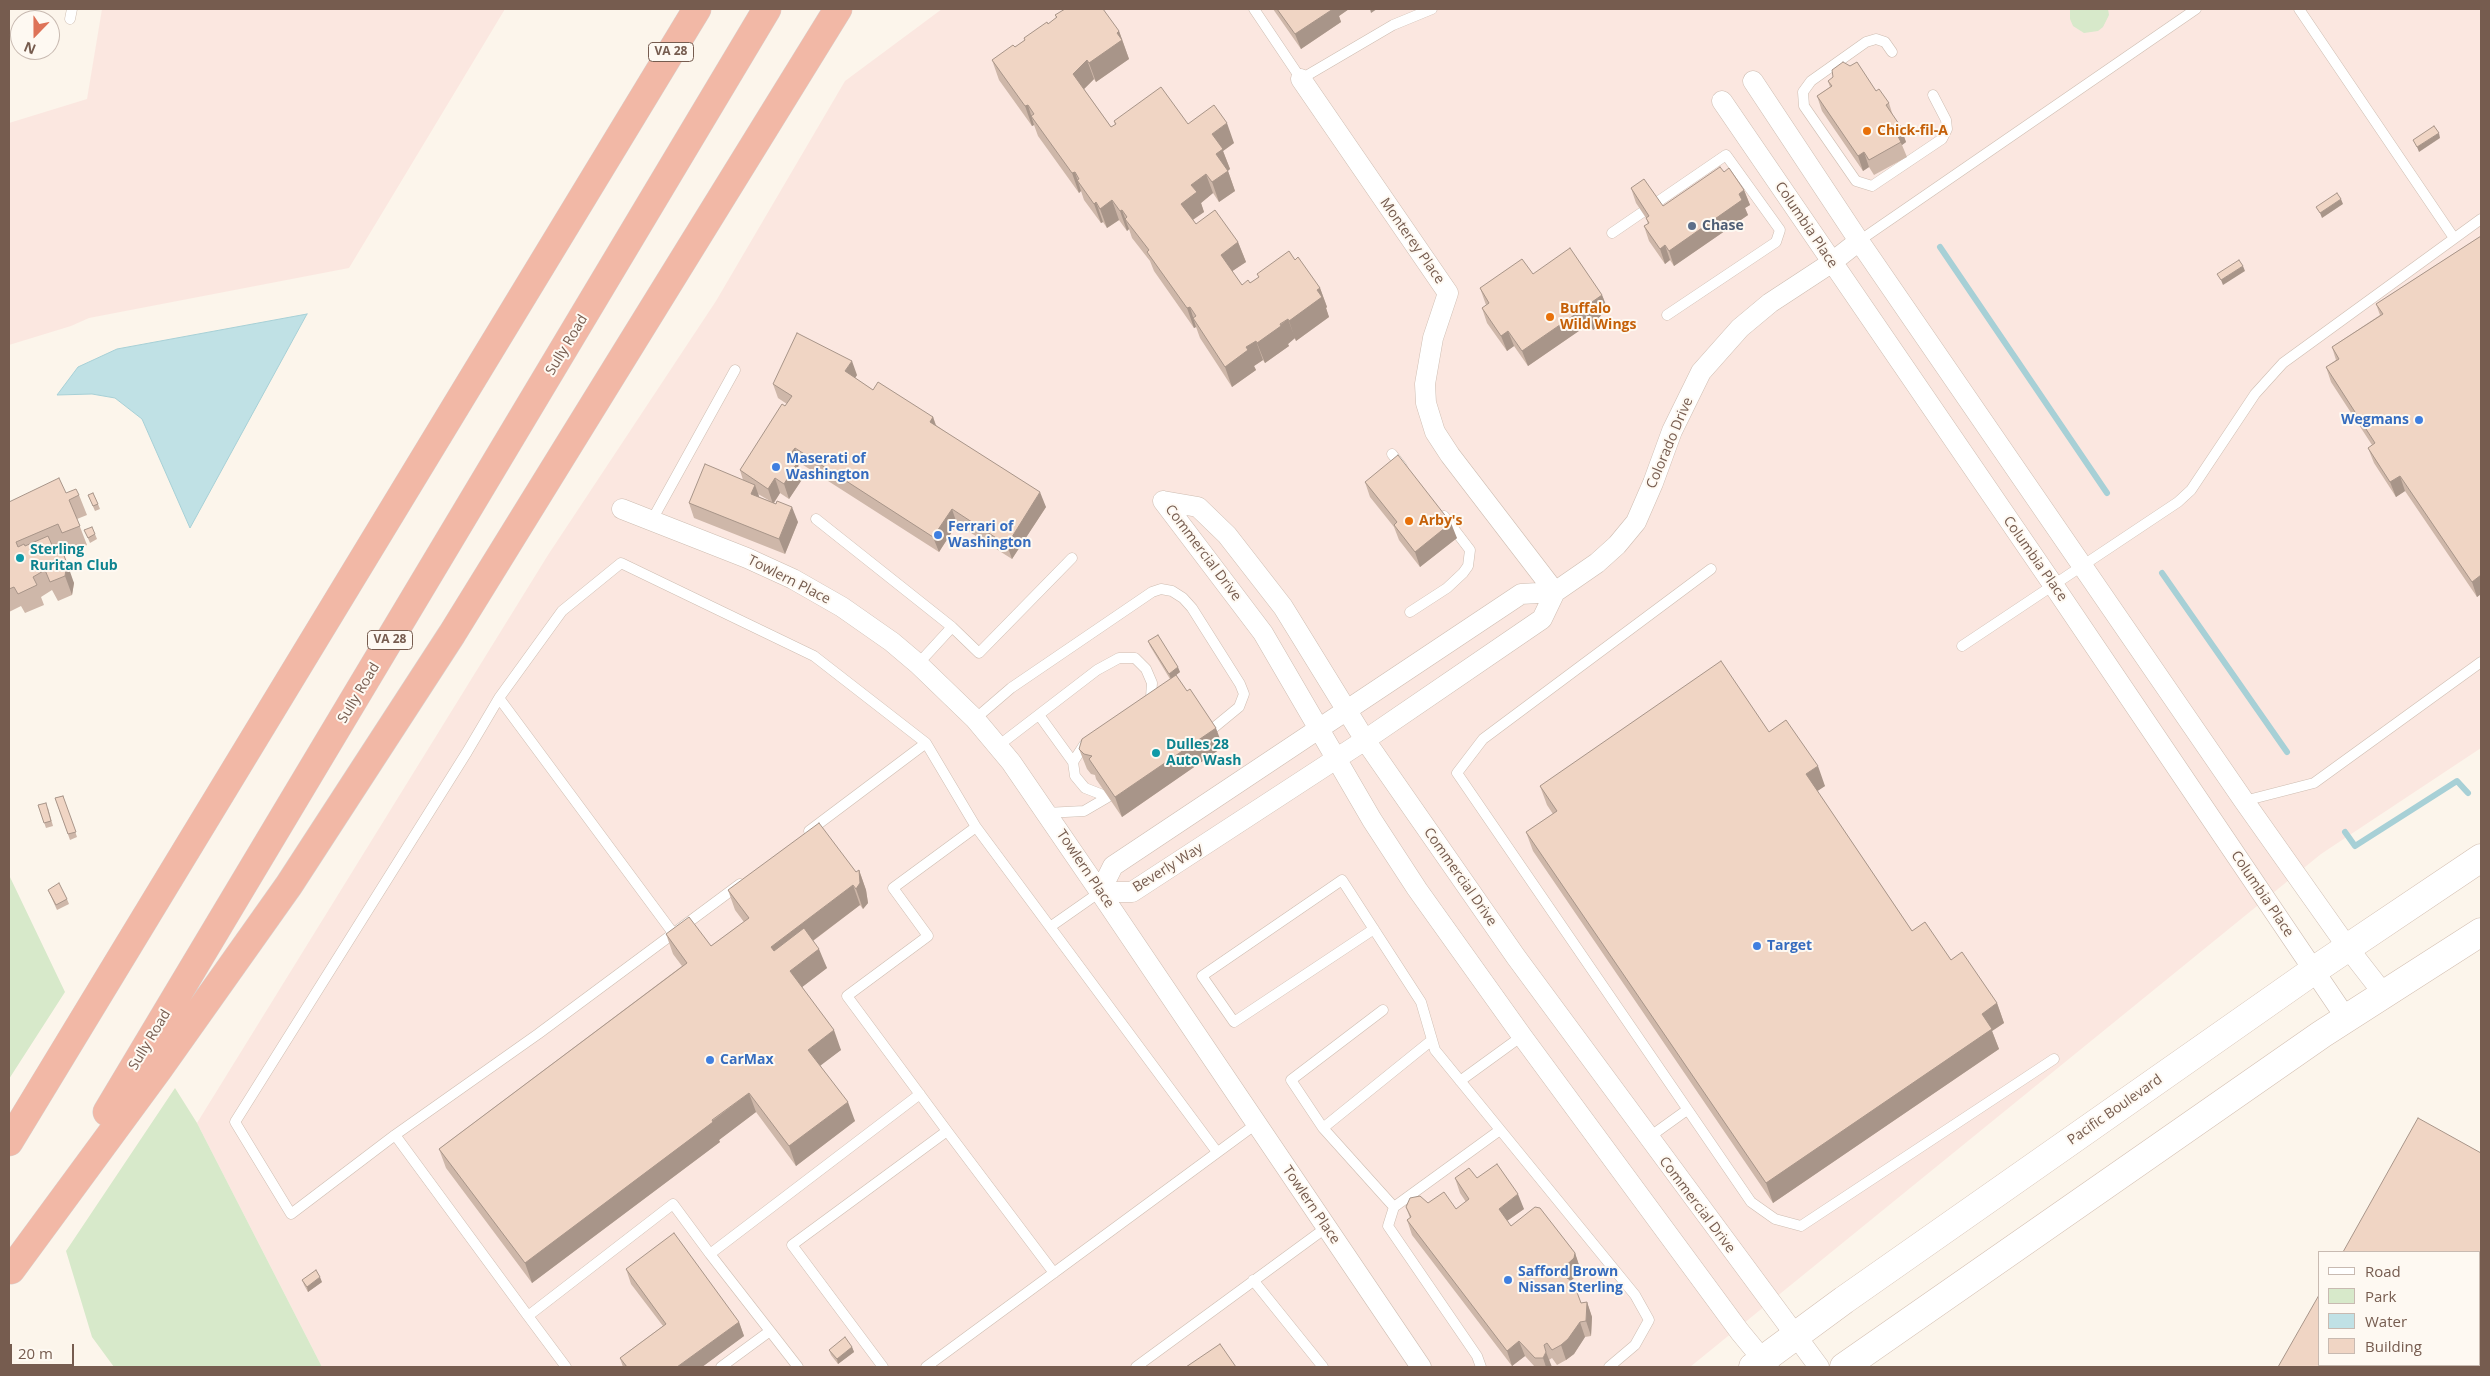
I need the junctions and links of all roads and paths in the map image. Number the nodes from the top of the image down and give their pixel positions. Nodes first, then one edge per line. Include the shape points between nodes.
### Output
1 (684, 9) edge
2 (697, 9) edge
3 (767, 9) edge
4 (838, 9) edge
5 (1254, 9) edge
6 (1432, 9) edge
7 (2196, 9) edge
8 (2299, 9) edge
9 (1892, 52) dead end
10 (1301, 79) junction
11 (1752, 81) dead end
12 (645, 95) junction
13 (1932, 95) dead end
14 (1722, 101) dead end
15 (2481, 219) edge
16 (1612, 233) dead end
17 (2454, 238) junction
18 (1859, 241) junction
19 (1831, 263) junction
20 (1667, 316) dead end
21 (735, 370) dead end
22 (1392, 454) dead end
23 (1410, 476) edge
24 (1435, 505) edge
25 (622, 508) dead end
26 (816, 519) dead end
27 (652, 520) junction
28 (1072, 558) dead end
29 (2083, 566) junction
30 (1711, 569) dead end
31 (2054, 586) junction
32 (1555, 592) junction
33 (1410, 612) dead end
34 (952, 627) junction
35 (1962, 646) dead end
36 (2481, 662) edge
37 (918, 664) junction
38 (499, 698) junction
39 (1346, 710) junction
40 (1136, 711) edge
41 (1039, 715) junction
42 (975, 719) junction
43 (1320, 728) junction
44 (1211, 730) edge
45 (1099, 736) edge
46 (1365, 740) junction
47 (926, 743) junction
48 (998, 746) junction
49 (1336, 759) junction
50 (1073, 762) junction
51 (2244, 801) junction
52 (1046, 813) junction
53 (976, 827) junction
54 (800, 838) edge
55 (2481, 858) edge
56 (745, 880) edge
57 (1100, 892) junction
58 (1050, 927) junction
59 (1374, 929) junction
60 (2481, 932) edge
61 (673, 933) junction
62 (2348, 948) junction
63 (2313, 971) junction
64 (2383, 993) junction
65 (1383, 1010) dead end
66 (2346, 1018) junction
67 (1522, 1036) junction
68 (1432, 1040) junction
69 (2054, 1059) dead end
70 (1460, 1081) junction
71 (920, 1094) junction
72 (1687, 1110) junction
73 (1256, 1124) junction
74 (1323, 1128) junction
75 (1500, 1130) junction
76 (947, 1131) junction
77 (395, 1135) junction
78 (1648, 1138) junction
79 (9, 1142) edge
80 (1218, 1152) junction
81 (1394, 1207) junction
82 (1327, 1227) junction
83 (710, 1254) junction
84 (10, 1271) edge
85 (1054, 1273) junction
86 (1253, 1280) junction
87 (528, 1316) junction
88 (770, 1331) junction
89 (1796, 1335) junction
90 (1761, 1365) edge
91 (566, 1367) edge
92 (722, 1367) edge
93 (798, 1367) edge
94 (884, 1367) edge
95 (926, 1367) edge
96 (1136, 1367) edge
97 (1323, 1367) edge
98 (1421, 1367) edge
99 (1481, 1367) edge
100 (1609, 1367) edge
101 (1819, 1367) edge
102 (1844, 1367) edge

1 - 12 highway
2 - 12 highway, VA 28
3 - 84 highway, Sully Road / VA 28
4 - 84 highway via 452,634 309,854 158,1070
5 - 10 lane
6 - 10 lane via 1393,25
7 - 18 lane
8 - 17 lane
9 - 13 lane via 1885,42 1876,39 1866,42 1812,81 1803,92 1804,106 1856,181 1872,186 1942,139 1947,129 1946,120
10 - 32 street, Monterey Place via 1448,293 1433,338 1425,384 1426,403 1435,432
11 - 18 street
12 - 79 highway, VA 28
14 - 19 street, Columbia Place
15 - 17 lane
16 - 20 lane via 1726,156 1780,230 1776,242
17 - 29 lane via 2283,363 2255,394 2191,490
18 - 19 street, Colorado Drive
18 - 29 street
19 - 31 street, Columbia Place
19 - 32 street, Colorado Drive via 1770,303 1740,328 1701,372 1684,404 1636,522 1598,563
21 - 27 lane
22 - 23 lane
24 - 33 lane via 1466,542 1470,558 1463,574
25 - 27 street, Towlern Place
26 - 34 lane
27 - 37 street, Towlern Place via 793,579 842,607
28 - 34 lane via 979,653
29 - 31 lane
29 - 51 street
30 - 72 lane via 1483,739 1457,773
31 - 35 lane
31 - 63 street, Columbia Place
32 - 39 street via 1521,594
32 - 46 street via 1542,619
34 - 37 lane
36 - 51 lane via 2314,782
37 - 42 street, Towlern Place
38 - 47 lane via 562,611 621,563 814,656
38 - 61 lane
38 - 77 lane via 235,1122 291,1214
39 - 43 street
39 - 43 street, Commercial Drive via 1283,607 1227,535 1198,506 1164,501 1263,633
39 - 46 street, Commercial Drive
40 - 41 lane via 1144,707 1151,697 1152,683 1136,658 1119,658 1097,670
41 - 48 lane
41 - 50 lane
42 - 44 lane via 1011,688 1161,589 1172,591 1192,608 1244,694 1239,707
42 - 48 street, Towlern Place
43 - 49 street, Commercial Drive
43 - 57 street via 1113,866
45 - 50 lane via 1084,745
46 - 49 street, Beverly Way
46 - 78 street, Commercial Drive via 1516,957
47 - 53 lane
47 - 54 lane
48 - 52 street, Towlern Place
49 - 57 street, Beverly Way via 1132,892
49 - 67 street, Commercial Drive via 1418,889
50 - 52 lane via 1075,776 1086,788 1108,797 1084,811
51 - 62 street
52 - 57 street, Towlern Place
53 - 58 lane
53 - 71 lane via 893,888 928,936 847,996
55 - 62 main road, Pacific Boulevard
56 - 61 lane
57 - 58 lane
57 - 73 street, Towlern Place
58 - 80 lane
59 - 59 lane via 1234,1022 1202,976 1342,880
59 - 68 lane via 1421,1002
60 - 64 main road
61 - 77 lane
62 - 63 main road, Pacific Boulevard
62 - 64 street
63 - 66 street, Columbia Place
63 - 89 main road, Pacific Boulevard
64 - 66 main road
65 - 74 lane via 1291,1080
66 - 102 main road
67 - 70 lane
67 - 90 street, Commercial Drive
68 - 70 lane via 1434,1050
68 - 74 lane
69 - 72 lane via 1801,1226 1775,1219 1751,1202
70 - 75 lane
71 - 76 lane
71 - 83 lane
72 - 78 lane
73 - 80 lane
73 - 82 street, Towlern Place
74 - 81 lane
75 - 81 lane
75 - 100 lane via 1635,1295 1649,1320 1635,1345
76 - 85 lane
76 - 94 lane via 792,1245
77 - 87 lane
78 - 89 street, Commercial Drive
80 - 85 lane
81 - 99 lane via 1388,1226 1477,1356
82 - 86 lane
82 - 98 street, Towlern Place
83 - 87 lane via 673,1204
83 - 88 lane
85 - 95 lane
86 - 96 lane
86 - 97 lane
87 - 91 lane
88 - 92 lane
88 - 93 lane
89 - 90 main road, Pacific Boulevard
89 - 101 street, Commercial Drive

